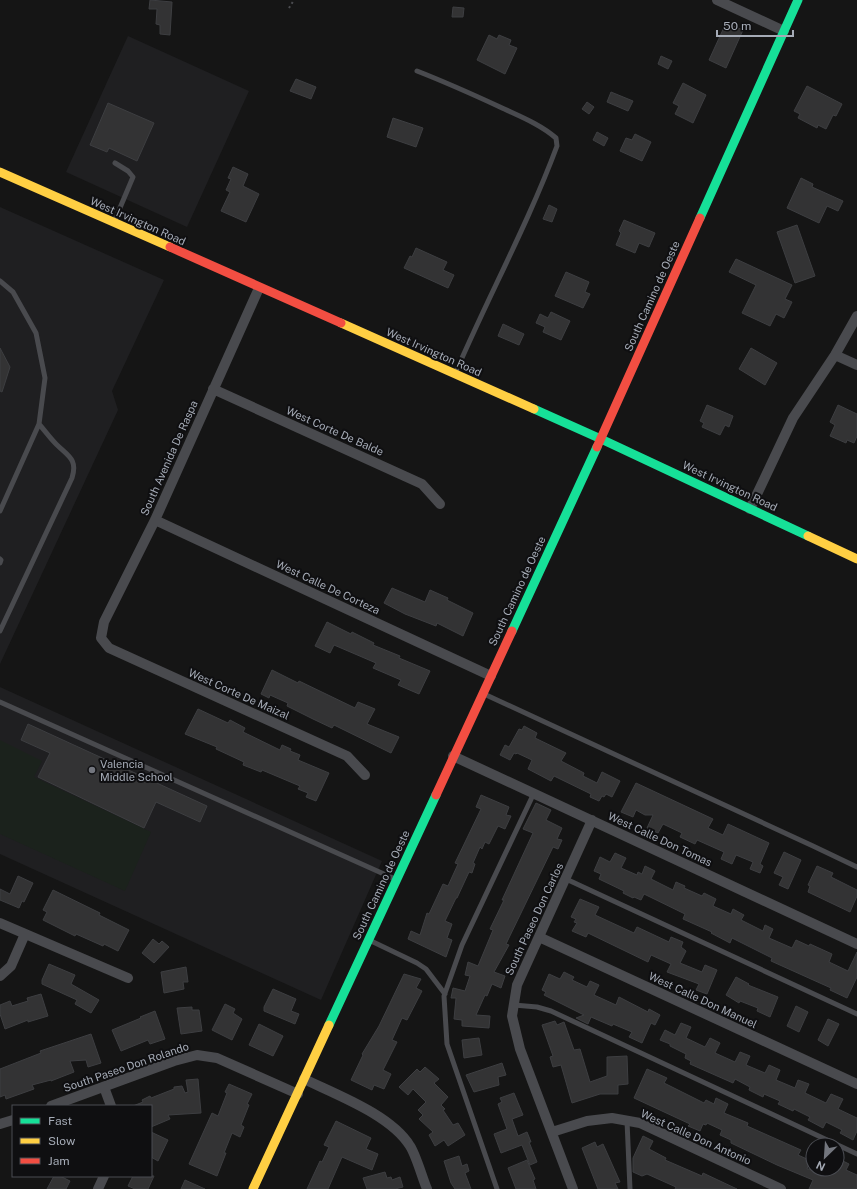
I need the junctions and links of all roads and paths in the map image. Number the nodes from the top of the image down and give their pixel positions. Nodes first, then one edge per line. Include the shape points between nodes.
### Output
1 (294, 0) edge
2 (717, 0) edge
3 (798, 0) edge
4 (289, 8) dead end
5 (784, 31) junction
6 (417, 71) dead end
7 (115, 163) dead end
8 (0, 172) edge
9 (114, 223) junction
10 (0, 281) edge
11 (259, 288) junction
12 (857, 316) edge
13 (835, 354) junction
14 (857, 365) edge
15 (455, 374) junction
16 (214, 389) junction
17 (39, 424) junction
18 (601, 439) junction
19 (440, 504) dead end
20 (750, 509) junction
21 (0, 511) edge
22 (155, 520) junction
23 (0, 559) edge
24 (857, 559) edge
25 (0, 562) edge
26 (0, 631) edge
27 (101, 638) joint
28 (491, 676) junction
29 (483, 693) junction
30 (0, 702) edge
31 (453, 756) junction
32 (364, 775) dead end
33 (534, 793) junction
34 (592, 820) junction
35 (857, 867) edge
36 (566, 879) junction
37 (396, 880) junction
38 (0, 923) edge
39 (25, 934) junction
40 (539, 937) junction
41 (368, 940) junction
42 (857, 944) edge
43 (0, 976) edge
44 (128, 978) dead end
45 (445, 994) junction
46 (514, 1004) junction
47 (857, 1014) edge
48 (304, 1079) junction
49 (857, 1084) edge
50 (104, 1087) junction
51 (298, 1094) junction
52 (54, 1105) edge
53 (111, 1105) edge
54 (12, 1120) edge
55 (627, 1121) junction
56 (0, 1124) edge
57 (552, 1132) junction
58 (857, 1154) edge
59 (104, 1177) edge
60 (98, 1189) edge
61 (253, 1189) edge
62 (427, 1189) edge
63 (497, 1189) edge
64 (573, 1189) edge
65 (630, 1189) edge
66 (781, 1189) edge

1 - 4 path
2 - 5 street
3 - 5 street, South Camino de Oeste
5 - 18 street, South Camino de Oeste
6 - 15 lane via 508,111 545,129 556,138 557,146 536,198
7 - 9 lane via 133,177
8 - 9 street, West Irvington Road
9 - 11 street, West Irvington Road
10 - 17 lane via 13,292 36,332 45,378
11 - 15 street, West Irvington Road
11 - 16 street, South Avenida De Raspa
12 - 13 street
13 - 14 street
13 - 20 street via 793,418
15 - 18 street, West Irvington Road
16 - 19 street, West Corte De Balde via 422,484
16 - 22 street, South Avenida De Raspa
17 - 21 lane
17 - 26 lane via 72,459 74,472
18 - 20 street, West Irvington Road
18 - 28 street, South Camino de Oeste
20 - 24 street, West Irvington Road
22 - 27 street, South Avenida De Raspa via 104,622
22 - 28 street, West Calle De Corteza
23 - 25 lane
27 - 32 street, West Corte De Maizal via 109,648 347,756
28 - 29 street, South Camino de Oeste
29 - 31 street, South Camino de Oeste
29 - 35 lane
30 - 37 lane
31 - 33 street, West Calle Don Tomas
31 - 37 street, South Camino de Oeste
33 - 34 street, West Calle Don Tomas
33 - 45 lane via 462,945
34 - 36 street, South Paseo Don Carlos
34 - 42 street, West Calle Don Tomas
36 - 40 street, South Paseo Don Carlos
36 - 47 lane
37 - 41 street, South Camino de Oeste
38 - 39 street
39 - 43 street via 11,966
39 - 44 street
40 - 46 street, South Paseo Don Carlos via 517,985
40 - 49 street, West Calle Don Manuel
41 - 45 lane via 426,969
41 - 48 street, South Camino de Oeste
45 - 63 lane via 447,1044
46 - 57 street, South Paseo Don Carlos via 512,1016 520,1049
46 - 58 lane via 551,1011
48 - 51 street, South Camino de Oeste
48 - 62 street via 394,1126 411,1146
50 - 51 street, South Paseo Don Rolando via 197,1055 217,1058
50 - 52 street, South Paseo Don Rolando
50 - 53 street
51 - 61 street, South Camino de Oeste
54 - 56 street
55 - 57 street, West Calle Don Antonio via 612,1118 587,1121
55 - 65 lane
55 - 66 street, West Calle Don Antonio via 640,1123
57 - 64 street, South Paseo Don Carlos
59 - 60 street

